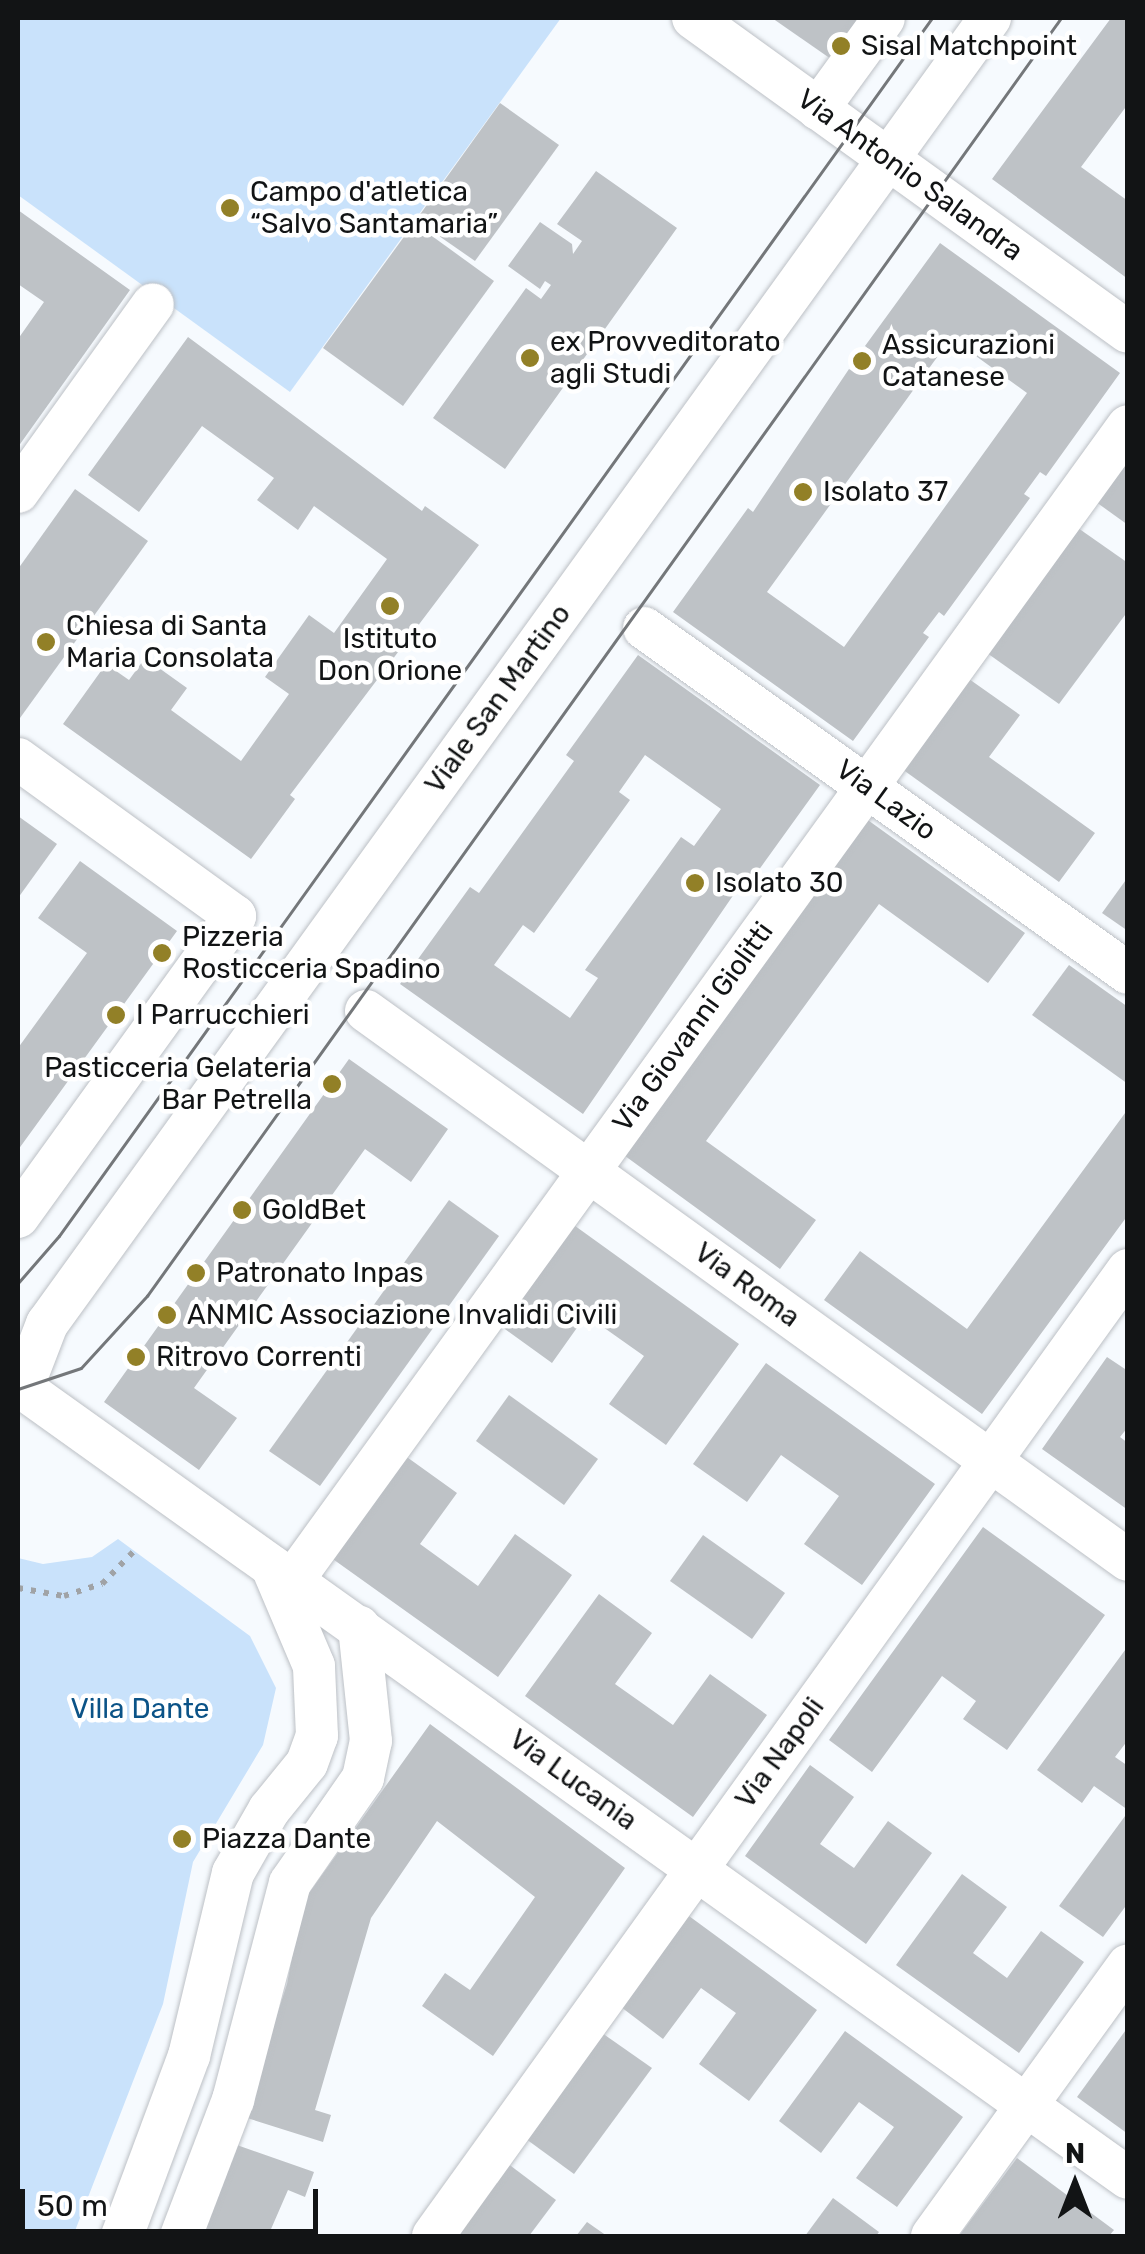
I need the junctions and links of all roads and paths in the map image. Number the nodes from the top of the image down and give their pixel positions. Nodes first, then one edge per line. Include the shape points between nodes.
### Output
1 (694, 18) edge
2 (884, 18) edge
3 (990, 18) edge
4 (818, 109) junction
5 (887, 159) junction
6 (154, 304) dead end
7 (1128, 332) edge
8 (1128, 426) edge
9 (18, 492) edge
10 (644, 628) dead end
11 (18, 759) edge
12 (867, 786) junction
13 (1128, 974) edge
14 (366, 1011) dead end
15 (589, 1171) junction
16 (18, 1217) edge
17 (1128, 1270) edge
18 (20, 1387) edge
19 (990, 1461) junction
20 (134, 1550) dead end
21 (1128, 1560) edge
22 (281, 1571) junction
23 (18, 1588) edge
24 (359, 1627) junction
25 (697, 1869) junction
26 (1128, 1965) edge
27 (1026, 2106) junction
28 (1128, 2178) edge
29 (122, 2236) edge
30 (181, 2236) edge
31 (434, 2236) edge
32 (932, 2236) edge

1 - 4 street, Via Antonio Salandra
2 - 4 street
3 - 5 street, Viale San Martino
4 - 5 street, Via Antonio Salandra
5 - 7 street, Via Antonio Salandra
5 - 18 street, Viale San Martino via 47,1324
6 - 9 street
8 - 12 street, Via Giovanni Giolitti
10 - 12 street, Via Lazio
11 - 16 street via 235,916
12 - 13 street, Via Lazio
12 - 15 street, Via Giovanni Giolitti
14 - 15 street, Via Roma
15 - 19 street, Via Roma
15 - 22 street, Via Giovanni Giolitti
17 - 19 street, Via Napoli
18 - 22 street, Via Lucania
19 - 21 street, Via Roma
19 - 25 street, Via Napoli
20 - 23 path via 102,1584 64,1596
22 - 24 street, Via Lucania
22 - 29 street via 314,1666 317,1736 307,1763 269,1810 233,1873 189,2056
24 - 25 street, Via Lucania
24 - 30 street via 372,1741 362,1778 283,1902 252,2039
25 - 27 street, Via Lucania
25 - 31 street, Via Napoli
26 - 27 street
27 - 28 street, Via Lucania
27 - 32 street

